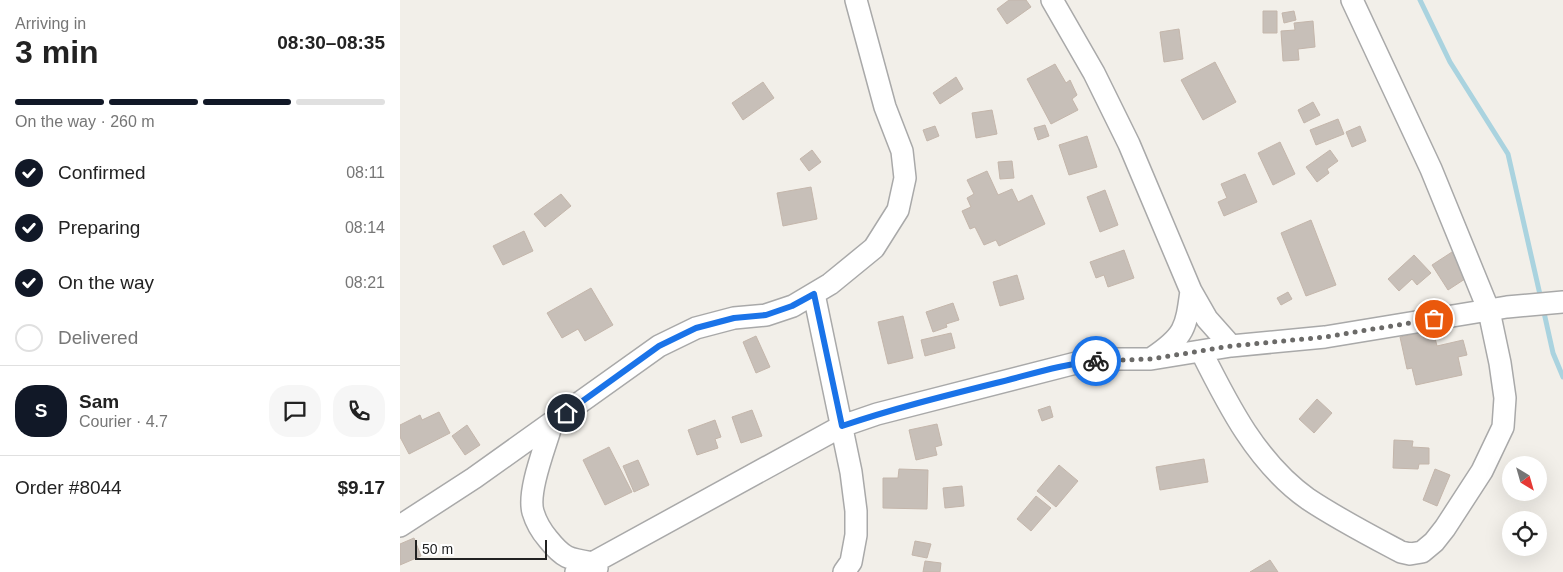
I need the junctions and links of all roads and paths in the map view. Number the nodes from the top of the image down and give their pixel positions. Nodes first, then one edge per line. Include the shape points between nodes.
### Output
1 (856, 0) edge
2 (1052, 0) edge
3 (1352, 0) edge
4 (1191, 291) junction
5 (814, 294) junction
6 (1563, 302) edge
7 (1498, 309) junction
8 (1231, 346) junction
9 (1201, 351) junction
10 (1151, 359) junction
11 (552, 423) junction
12 (842, 426) junction
13 (400, 526) edge
14 (590, 569) edge
15 (844, 572) edge

1 - 5 street via 885,108 902,151 905,178 898,210 874,248
2 - 4 street via 1094,73 1129,144
3 - 7 street
4 - 8 street via 1207,319
4 - 10 street via 1181,334
5 - 11 street via 766,315 734,318 696,328 659,346
5 - 12 street
6 - 7 street
7 - 8 street via 1325,337
7 - 9 street via 1504,427 1482,471 1445,528 1422,552 1410,554 1348,524 1307,498 1280,474 1226,402
8 - 9 street
9 - 10 street
10 - 12 street via 1076,363
11 - 13 street
11 - 14 street via 533,488 533,511 543,534 560,554
12 - 14 street
12 - 15 street via 856,511 851,562

